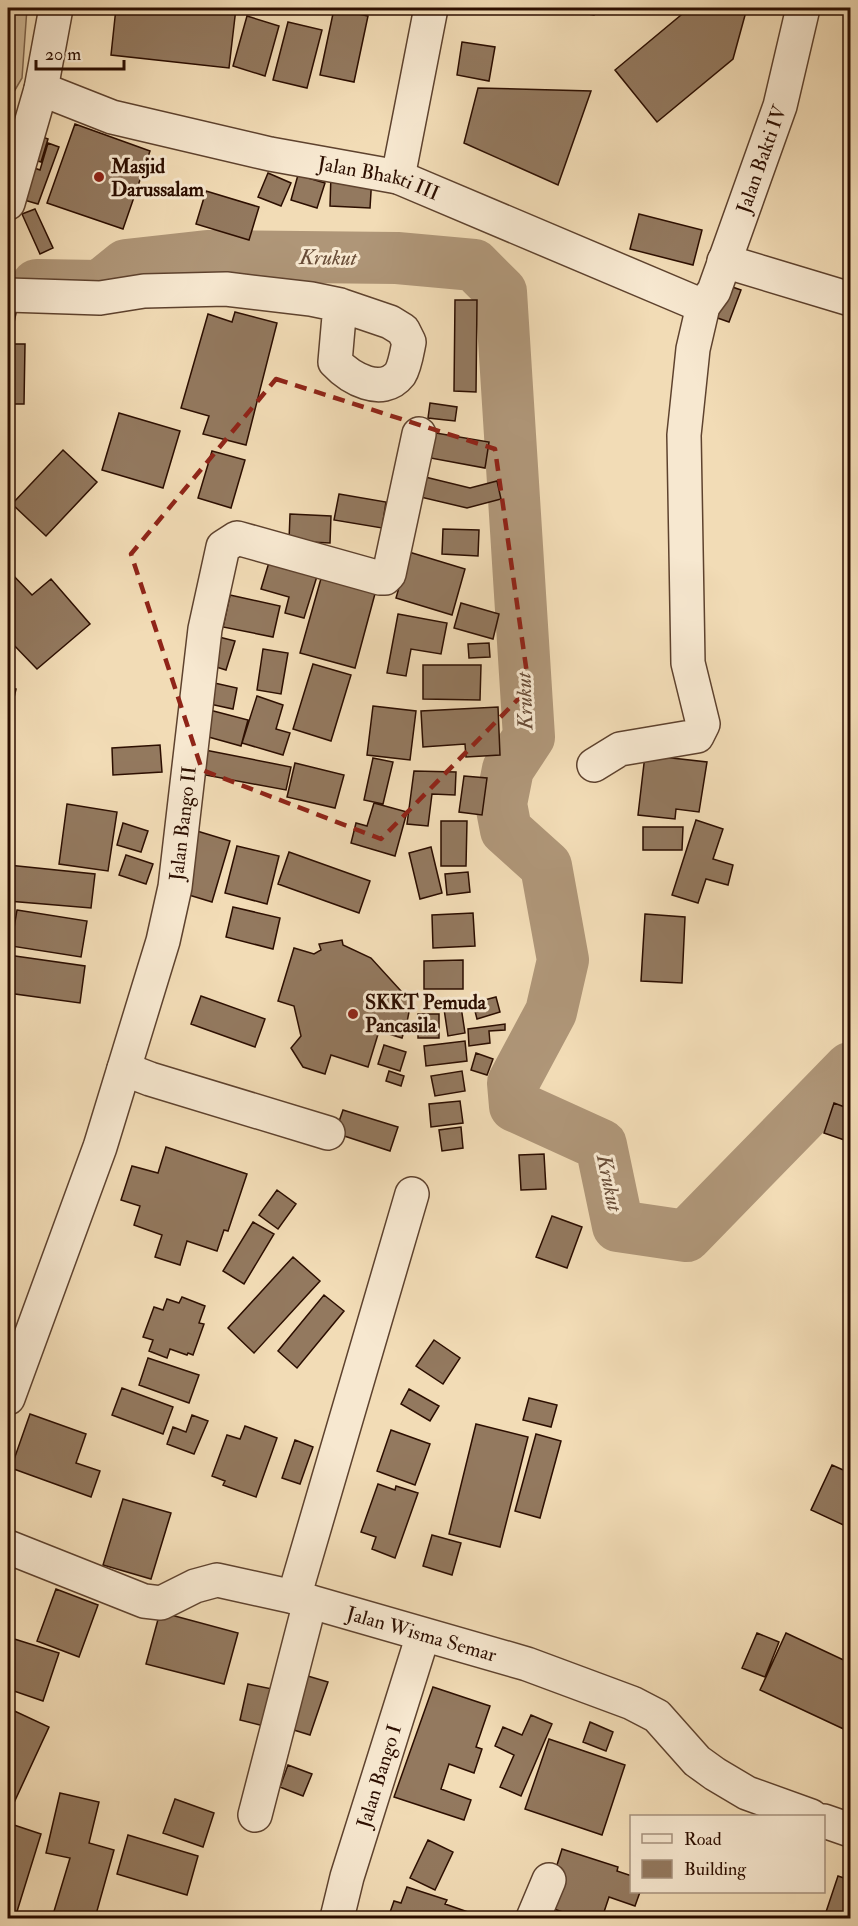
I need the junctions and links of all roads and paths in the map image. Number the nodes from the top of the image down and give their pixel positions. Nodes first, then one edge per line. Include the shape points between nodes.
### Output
1 (56, 8) edge
2 (431, 8) edge
3 (803, 8) edge
4 (41, 89) junction
5 (398, 177) junction
6 (8, 203) edge
7 (724, 261) junction
8 (8, 295) edge
9 (850, 299) edge
10 (340, 305) dead end
11 (703, 306) junction
12 (419, 434) dead end
13 (594, 765) dead end
14 (124, 1069) junction
15 (328, 1133) dead end
16 (412, 1194) dead end
17 (8, 1398) edge
18 (8, 1547) edge
19 (302, 1599) junction
20 (423, 1635) junction
21 (255, 1815) dead end
22 (808, 1815) edge
23 (825, 1821) edge
24 (850, 1830) edge
25 (549, 1880) dead end
26 (337, 1918) edge
27 (533, 1918) edge

1 - 4 street
2 - 5 street
3 - 7 street, Jalan Bakti IV via 780,106
4 - 5 street, Jalan Bhakti III via 112,117
4 - 6 street
5 - 11 street, Jalan Bhakti III
7 - 9 street
7 - 11 street, Jalan Bakti IV via 714,291
8 - 10 street via 100,298 144,291 226,289
11 - 13 street, Jalan Bakti IV via 693,349 684,435 688,663 703,724 697,736 620,749
12 - 14 street, Jalan Bango II via 385,578 237,538 223,547 205,629 176,888
14 - 15 street
14 - 17 street, Jalan Bango II via 100,1147
16 - 19 street
18 - 19 street, Jalan Wisma Semar via 144,1600 161,1603 217,1580
19 - 20 street, Jalan Wisma Semar
19 - 21 street
20 - 22 street, Jalan Wisma Semar via 526,1664 632,1703 657,1716 697,1761 715,1774 747,1793
20 - 26 street, Jalan Bango I
23 - 24 street
25 - 27 street

